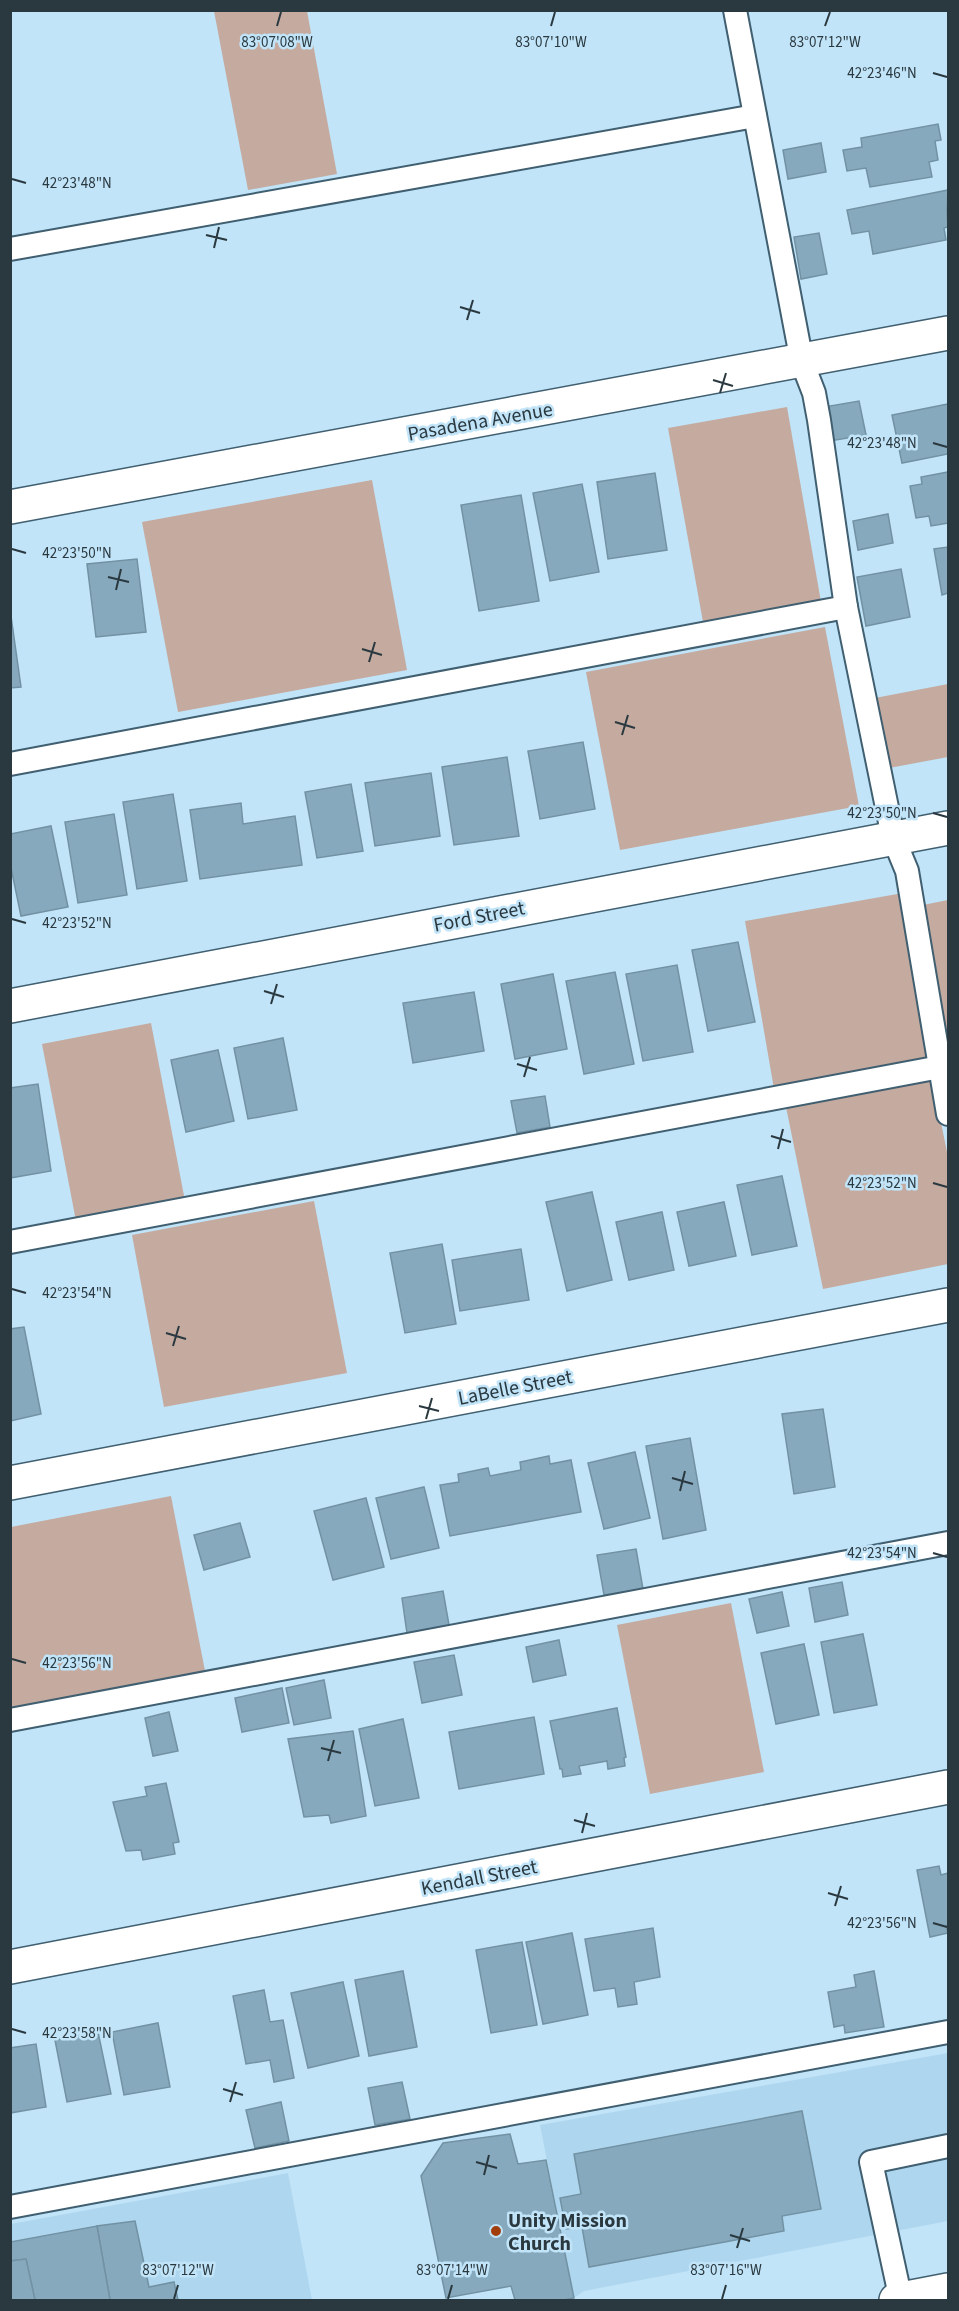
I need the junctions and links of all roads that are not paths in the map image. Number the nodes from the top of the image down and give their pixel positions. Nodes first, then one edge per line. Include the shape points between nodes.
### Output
1 (735, 10) edge
2 (755, 116) junction
3 (10, 249) edge
4 (948, 333) edge
5 (802, 362) junction
6 (10, 507) edge
7 (846, 607) junction
8 (10, 764) edge
9 (948, 828) edge
10 (893, 837) junction
11 (10, 1006) edge
12 (940, 1067) junction
13 (948, 1114) edge
14 (10, 1242) edge
15 (948, 1305) edge
16 (10, 1483) edge
17 (948, 1543) edge
18 (10, 1720) edge
19 (948, 1787) edge
20 (10, 1967) edge
21 (948, 2032) edge
22 (948, 2146) edge
23 (10, 2206) edge
24 (948, 2290) edge
25 (898, 2300) edge

1 - 2 lane
2 - 3 lane
2 - 5 lane
4 - 5 street, Pasadena Avenue
5 - 6 street, Pasadena Avenue
5 - 7 lane via 819,420
7 - 8 lane
7 - 10 lane
9 - 10 street, Ford Street
10 - 11 street, Ford Street
10 - 12 lane via 907,871
12 - 13 lane
12 - 14 lane
15 - 16 street, LaBelle Street
17 - 18 lane
19 - 20 street, Kendall Street
21 - 23 lane
22 - 25 lane via 871,2162
24 - 25 street

